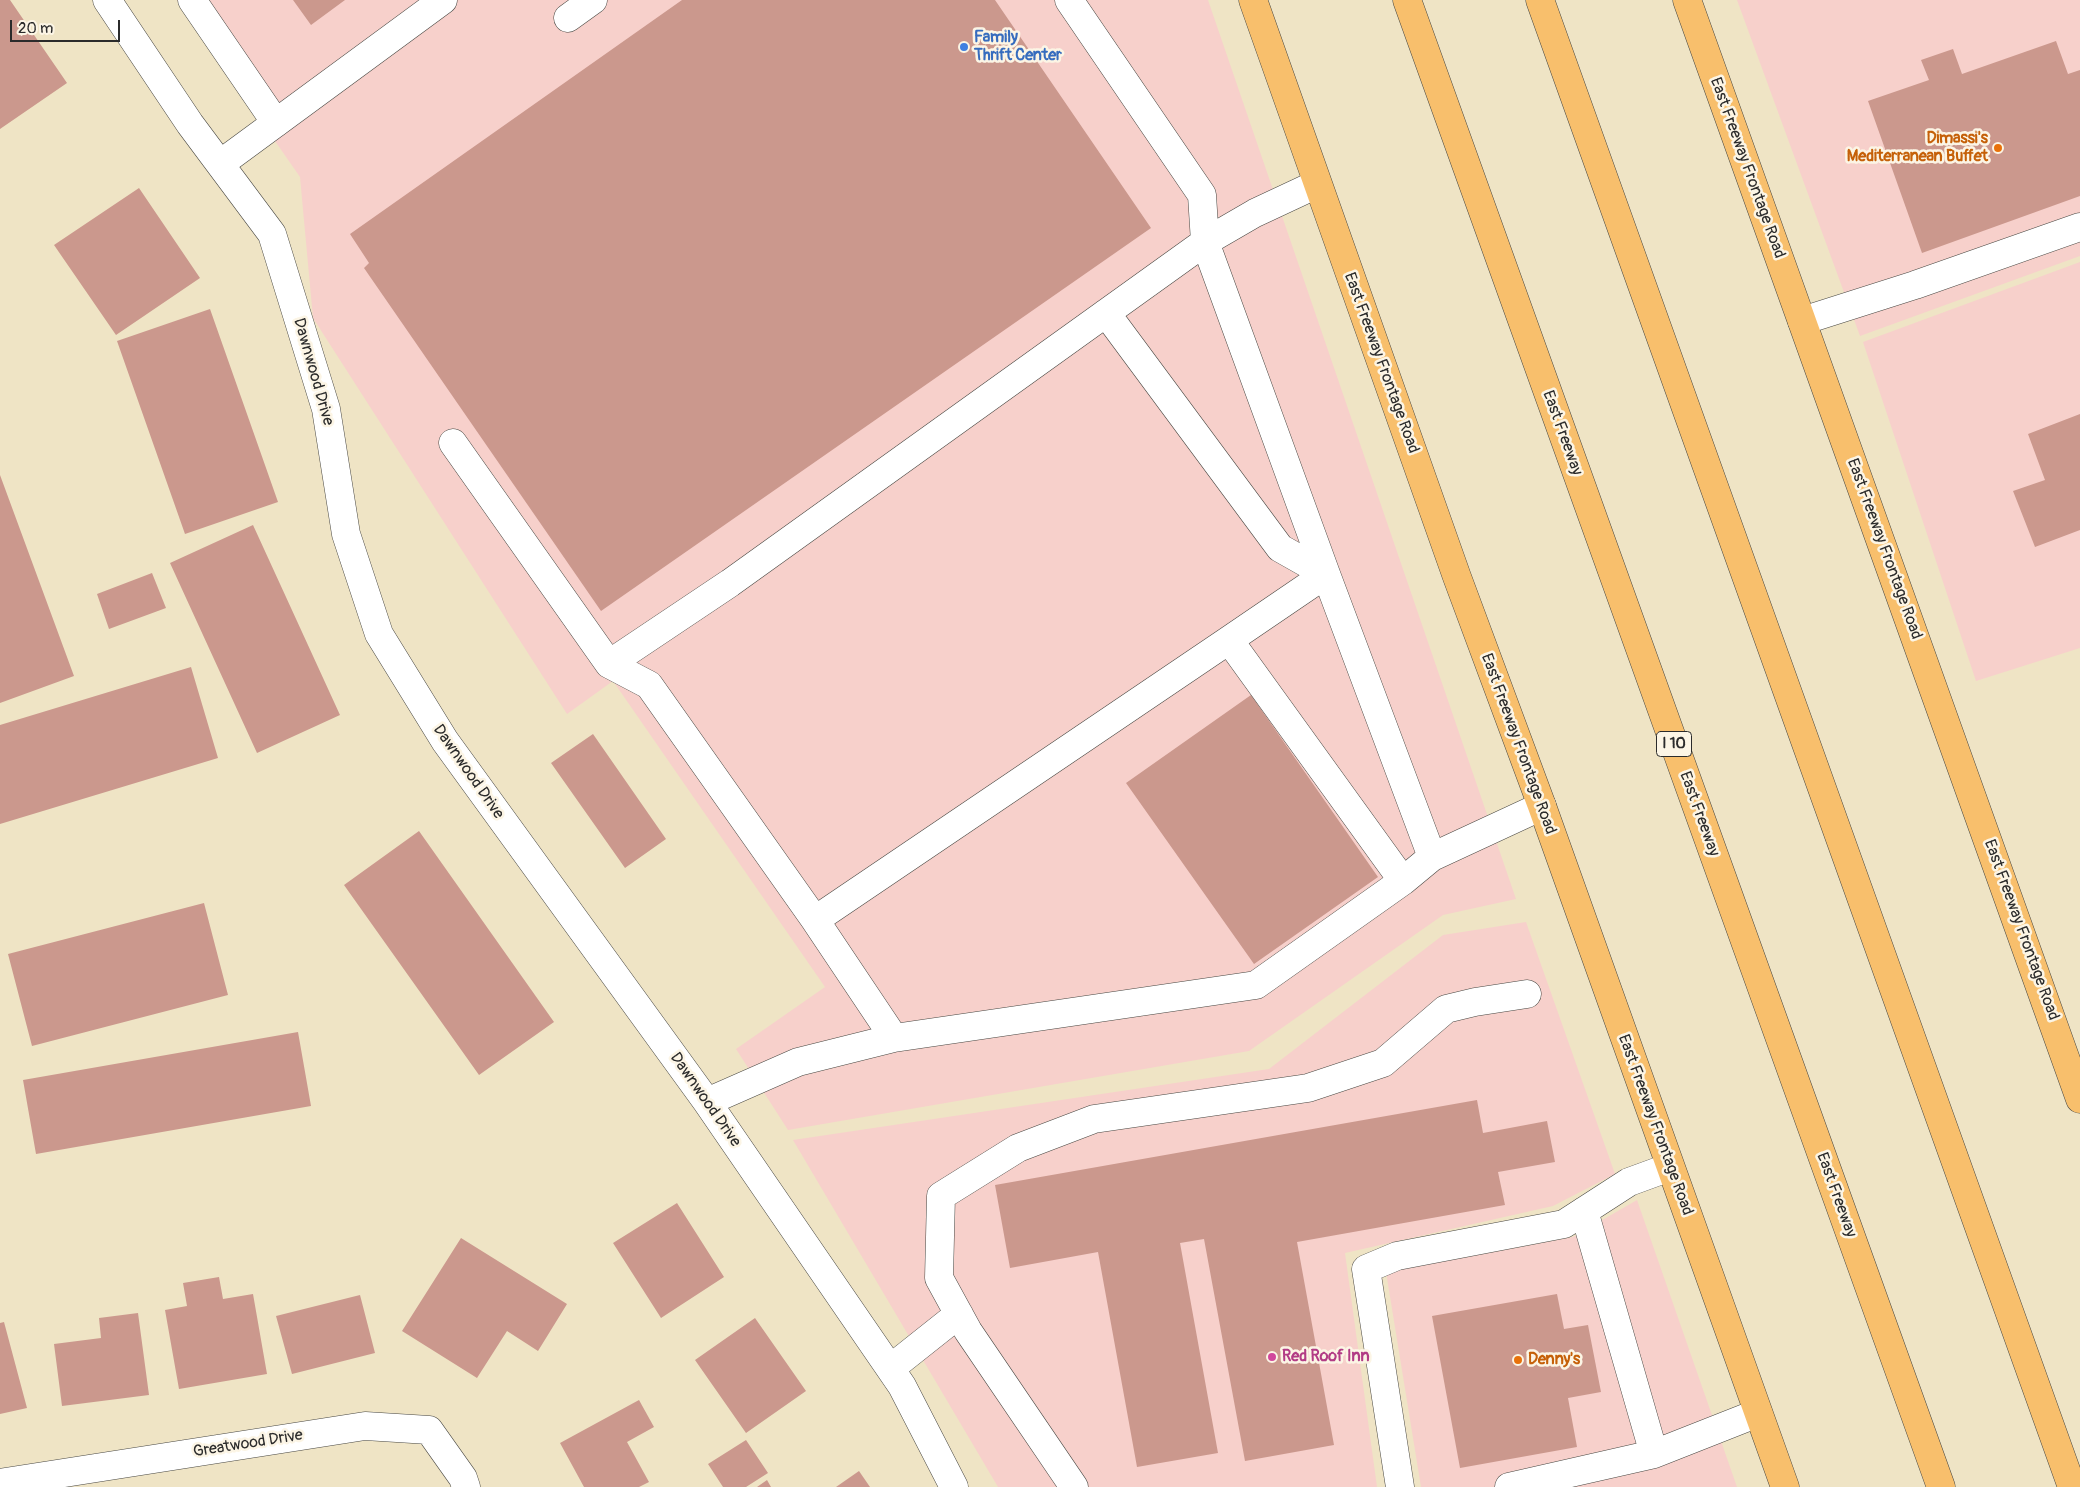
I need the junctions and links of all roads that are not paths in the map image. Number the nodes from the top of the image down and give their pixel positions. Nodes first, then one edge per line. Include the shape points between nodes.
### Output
1 (107, 0) edge
2 (192, 0) edge
3 (443, 0) edge
4 (593, 0) edge
5 (1070, 0) edge
6 (1253, 0) edge
7 (1406, 0) edge
8 (1540, 0) edge
9 (1687, 0) edge
10 (568, 18) dead end
11 (276, 123) junction
12 (220, 164) junction
13 (1317, 184) junction
14 (2080, 227) edge
15 (1205, 242) junction
16 (1106, 313) junction
17 (1802, 321) junction
18 (453, 443) dead end
19 (1326, 574) junction
20 (1229, 640) junction
21 (609, 664) junction
22 (1542, 806) junction
23 (1432, 857) junction
24 (1403, 881) junction
25 (814, 920) junction
26 (1527, 994) dead end
27 (894, 1038) junction
28 (2080, 1099) edge
29 (707, 1102) junction
30 (1670, 1167) junction
31 (1584, 1212) junction
32 (959, 1314) junction
33 (891, 1368) junction
34 (1758, 1413) junction
35 (1654, 1454) junction
36 (0, 1483) edge
37 (1396, 1486) edge
38 (466, 1487) edge
39 (954, 1487) edge
40 (1074, 1487) edge
41 (1509, 1487) edge
42 (1785, 1487) edge
43 (1941, 1487) edge
44 (2072, 1487) edge

1 - 12 street, Dawnwood Drive
2 - 11 street
3 - 11 street
4 - 10 street
5 - 15 street via 1202,195
6 - 13 main road, East Freeway Frontage Road
7 - 43 main road, East Freeway / I 10
8 - 44 main road
9 - 17 main road, East Freeway Frontage Road
11 - 12 street
12 - 29 street, Dawnwood Drive via 272,234 326,409 346,534 379,634 444,742
13 - 15 street via 1255,213
13 - 22 main road, East Freeway Frontage Road
14 - 17 street
15 - 16 street
15 - 19 street
16 - 19 street via 1280,548
16 - 21 street via 730,583
17 - 28 main road, East Freeway Frontage Road
18 - 21 street
19 - 20 street
19 - 23 street
20 - 24 street
20 - 25 street
21 - 25 street via 649,685
22 - 23 street
22 - 30 main road, East Freeway Frontage Road
23 - 24 street
24 - 27 street via 1256,984
25 - 27 street
26 - 32 street via 1446,1009 1382,1063 1308,1088 1094,1119 1018,1148 940,1196 939,1278
27 - 29 street via 798,1062
29 - 33 street, Dawnwood Drive
30 - 31 street via 1628,1182
30 - 34 main road, East Freeway Frontage Road
31 - 35 street
31 - 37 street via 1564,1224 1397,1256 1366,1269
32 - 33 street
32 - 40 street
33 - 39 street, Dawnwood Drive
34 - 35 street
34 - 42 main road, East Freeway Frontage Road
35 - 41 street
36 - 38 street, Greatwood Drive via 365,1426 429,1430

